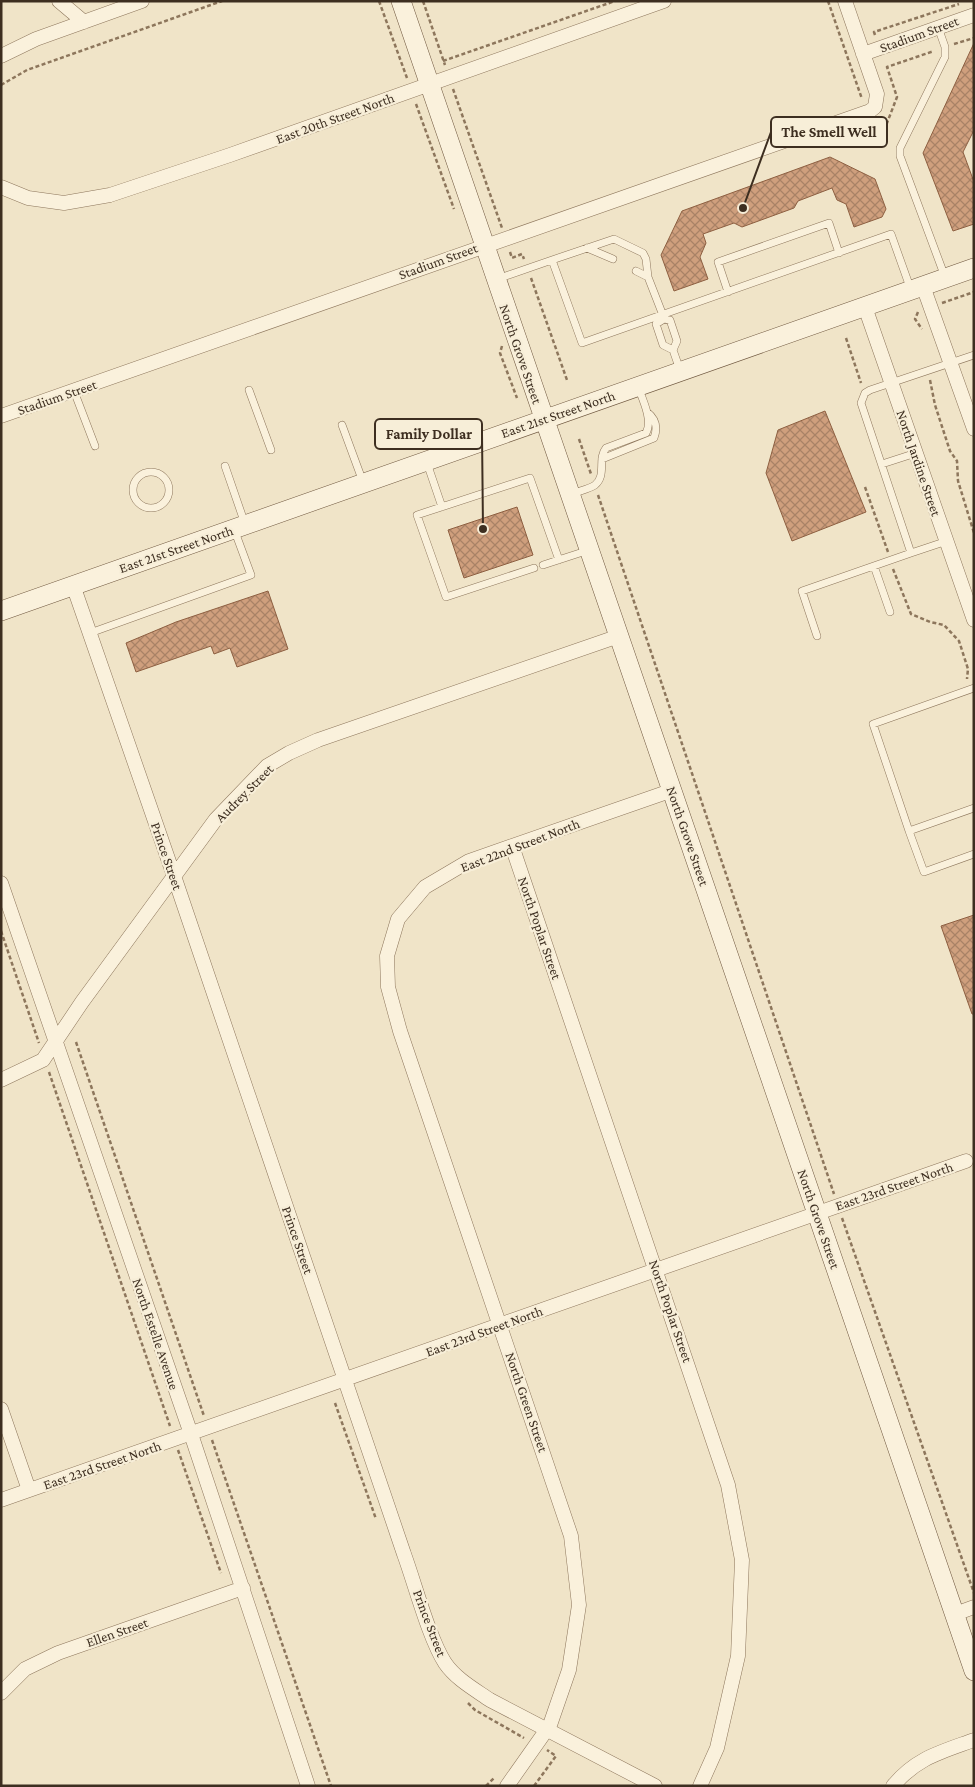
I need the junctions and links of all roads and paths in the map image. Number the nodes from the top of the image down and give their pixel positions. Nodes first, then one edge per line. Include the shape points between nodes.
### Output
1 (59, 1) edge
2 (142, 1) edge
3 (222, 1) edge
4 (380, 1) edge
5 (401, 1) edge
6 (423, 1) edge
7 (615, 1) edge
8 (664, 1) edge
9 (828, 1) edge
10 (845, 1) edge
11 (974, 15) edge
12 (84, 22) junction
13 (938, 27) junction
14 (974, 38) edge
15 (945, 47) junction
16 (863, 54) junction
17 (1, 56) edge
18 (443, 61) junction
19 (449, 77) junction
20 (429, 84) junction
21 (1, 85) edge
22 (411, 90) junction
23 (869, 105) junction
24 (874, 129) dead end
25 (1, 187) edge
26 (456, 215) dead end
27 (505, 238) junction
28 (484, 245) junction
29 (587, 248) junction
30 (839, 253) junction
31 (613, 259) dead end
32 (552, 260) junction
33 (974, 268) edge
34 (527, 269) junction
35 (636, 271) dead end
36 (648, 277) junction
37 (945, 278) junction
38 (496, 279) junction
39 (917, 288) junction
40 (728, 292) junction
41 (974, 292) edge
42 (865, 307) junction
43 (931, 307) junction
44 (663, 317) junction
45 (927, 334) dead end
46 (846, 338) dead end
47 (503, 344) dead end
48 (673, 350) junction
49 (974, 355) edge
50 (950, 362) junction
51 (930, 369) junction
52 (680, 371) junction
53 (567, 380) dead end
54 (861, 383) dead end
55 (891, 383) junction
56 (638, 387) junction
57 (249, 390) dead end
58 (74, 391) junction
59 (517, 398) dead end
60 (1, 416) edge
61 (543, 419) junction
62 (342, 425) dead end
63 (974, 429) edge
64 (579, 440) dead end
65 (95, 446) dead end
66 (271, 450) dead end
67 (916, 453) junction
68 (426, 460) junction
69 (882, 464) junction
70 (225, 466) dead end
71 (155, 472) joint
72 (363, 483) junction
73 (594, 485) junction
74 (865, 487) dead end
75 (570, 495) junction
76 (442, 507) junction
77 (239, 526) junction
78 (974, 533) edge
79 (946, 541) junction
80 (589, 550) junction
81 (911, 553) junction
82 (559, 560) junction
83 (890, 560) junction
84 (543, 565) dead end
85 (874, 566) junction
86 (534, 568) dead end
87 (73, 585) junction
88 (1, 611) edge
89 (890, 612) dead end
90 (974, 620) edge
91 (90, 633) junction
92 (619, 636) junction
93 (817, 636) dead end
94 (973, 689) edge
95 (673, 790) junction
96 (974, 808) edge
97 (909, 830) junction
98 (512, 846) junction
99 (974, 854) edge
100 (174, 876) junction
101 (1, 883) edge
102 (1, 931) edge
103 (393, 935) joint
104 (56, 1040) junction
105 (44, 1058) junction
106 (1, 1080) edge
107 (966, 1161) dead end
108 (838, 1206) junction
109 (817, 1214) junction
110 (656, 1270) junction
111 (501, 1324) junction
112 (345, 1380) junction
113 (1, 1409) edge
114 (191, 1434) junction
115 (174, 1440) junction
116 (29, 1490) junction
117 (1, 1500) edge
118 (243, 1588) junction
119 (228, 1593) junction
120 (974, 1593) edge
121 (974, 1607) edge
122 (955, 1614) junction
123 (974, 1671) edge
124 (1, 1693) edge
125 (547, 1729) junction
126 (974, 1740) edge
127 (308, 1786) edge
128 (508, 1786) edge
129 (654, 1786) edge
130 (700, 1786) edge
131 (893, 1786) edge

1 - 12 street
2 - 12 street
3 - 21 path via 27,70
4 - 22 path
5 - 20 street, North Grove Street
6 - 18 path
7 - 18 path
8 - 19 street, East 20th Street North
9 - 23 path
10 - 16 street
11 - 13 street, Stadium Street
12 - 17 street
13 - 15 lane
13 - 16 street, Stadium Street
14 - 15 path
15 - 24 path via 887,67 897,97 887,123
15 - 37 lane via 945,57 900,148 900,156
16 - 23 street via 877,94
18 - 19 path
19 - 20 street, East 20th Street North
19 - 27 path
20 - 22 street, East 20th Street North
20 - 28 street, North Grove Street
22 - 25 street, East 20th Street North via 110,195 64,202 28,198
22 - 26 path
23 - 27 street, Stadium Street via 870,111
27 - 28 street, Stadium Street
27 - 34 path via 512,258 522,254
28 - 38 street, North Grove Street
28 - 58 street, Stadium Street
29 - 31 lane
29 - 32 lane
29 - 36 lane via 614,239 636,248 643,252
30 - 39 lane via 892,234
30 - 40 lane
30 - 40 lane via 829,223 718,262
32 - 34 lane
32 - 44 lane via 582,343
33 - 37 street, East 21st Street North
34 - 38 lane
34 - 53 path
35 - 36 lane
36 - 44 lane
37 - 39 street, East 21st Street North
38 - 61 street, North Grove Street
39 - 42 street, East 21st Street North
39 - 43 street
40 - 44 lane
41 - 43 path
42 - 52 street, East 21st Street North
42 - 55 street, North Jardine Street
43 - 45 path via 918,312 916,319
43 - 50 street
44 - 48 lane via 670,320 677,341
44 - 48 lane via 656,324 664,345
46 - 54 path
47 - 59 path via 500,353
48 - 52 lane
49 - 50 lane
50 - 51 lane
50 - 63 street
51 - 55 lane
51 - 78 path via 935,405 950,451 957,461 958,482
52 - 56 street, East 21st Street North
55 - 67 street, North Jardine Street
55 - 69 lane via 865,393 861,403
56 - 61 street, East 21st Street North
56 - 73 lane via 649,428 646,433 606,448 601,476
57 - 66 lane
58 - 60 street, Stadium Street
58 - 65 lane
61 - 68 street, East 21st Street North
61 - 75 street, North Grove Street
62 - 72 lane
64 - 73 path
67 - 69 lane
67 - 79 street, North Jardine Street
68 - 72 street, East 21st Street North
68 - 76 lane
69 - 81 lane
70 - 77 lane
71 - 71 lane via 149,471 138,477 133,488 139,504 150,508 166,501 170,490 166,478
72 - 77 street, East 21st Street North
73 - 75 lane
73 - 108 path
74 - 83 path
75 - 80 street, North Grove Street
76 - 82 lane via 530,478
76 - 86 lane via 417,515 446,597
77 - 87 street, East 21st Street North
77 - 91 lane via 251,575
79 - 81 lane
79 - 90 street, North Jardine Street
80 - 82 lane
80 - 92 street, North Grove Street
81 - 83 lane
82 - 84 lane
83 - 85 lane
83 - 94 path via 911,614 944,625 959,641 968,669 967,682
85 - 89 lane
85 - 93 lane via 802,591
87 - 88 street, East 21st Street North
87 - 91 street, Prince Street
91 - 100 street, Prince Street
92 - 95 street, North Grove Street
92 - 100 street, Audrey Street via 372,720 289,753 267,766 216,819
94 - 97 lane via 873,724
95 - 98 street, East 22nd Street North
95 - 109 street, North Grove Street
96 - 97 lane
97 - 99 lane via 924,872
98 - 103 street, East 22nd Street North via 469,861 425,887 398,919
98 - 110 street, North Poplar Street
100 - 104 street, Audrey Street
100 - 112 street, Prince Street
101 - 104 street, North Estelle Avenue
102 - 105 path
103 - 111 street, North Green Street via 387,956 388,987 400,1031
104 - 105 street, Audrey Street
104 - 114 street, North Estelle Avenue
105 - 106 street, Audrey Street
105 - 115 path
107 - 108 street, East 23rd Street North
108 - 109 street, East 23rd Street North
108 - 120 path
109 - 110 street, East 23rd Street North
109 - 122 street, North Grove Street
110 - 111 street, East 23rd Street North
110 - 130 street, North Poplar Street via 728,1484 742,1560 738,1656 717,1748
111 - 112 street, East 23rd Street North
111 - 125 street, North Green Street via 570,1536 579,1605 569,1670
112 - 114 street, East 23rd Street North
112 - 125 street, Prince Street via 445,1662 464,1683
113 - 116 street
114 - 115 street, East 23rd Street North
114 - 118 street, North Estelle Avenue
115 - 116 street, East 23rd Street North
115 - 119 path
116 - 117 street, East 23rd Street North
118 - 119 street, Ellen Street
118 - 127 street, North Estelle Avenue
119 - 124 street, Ellen Street via 58,1653 24,1669
121 - 122 street
122 - 123 street, North Grove Street
125 - 128 street, North Green Street
125 - 129 street, Prince Street
126 - 131 street via 928,1756 906,1770

